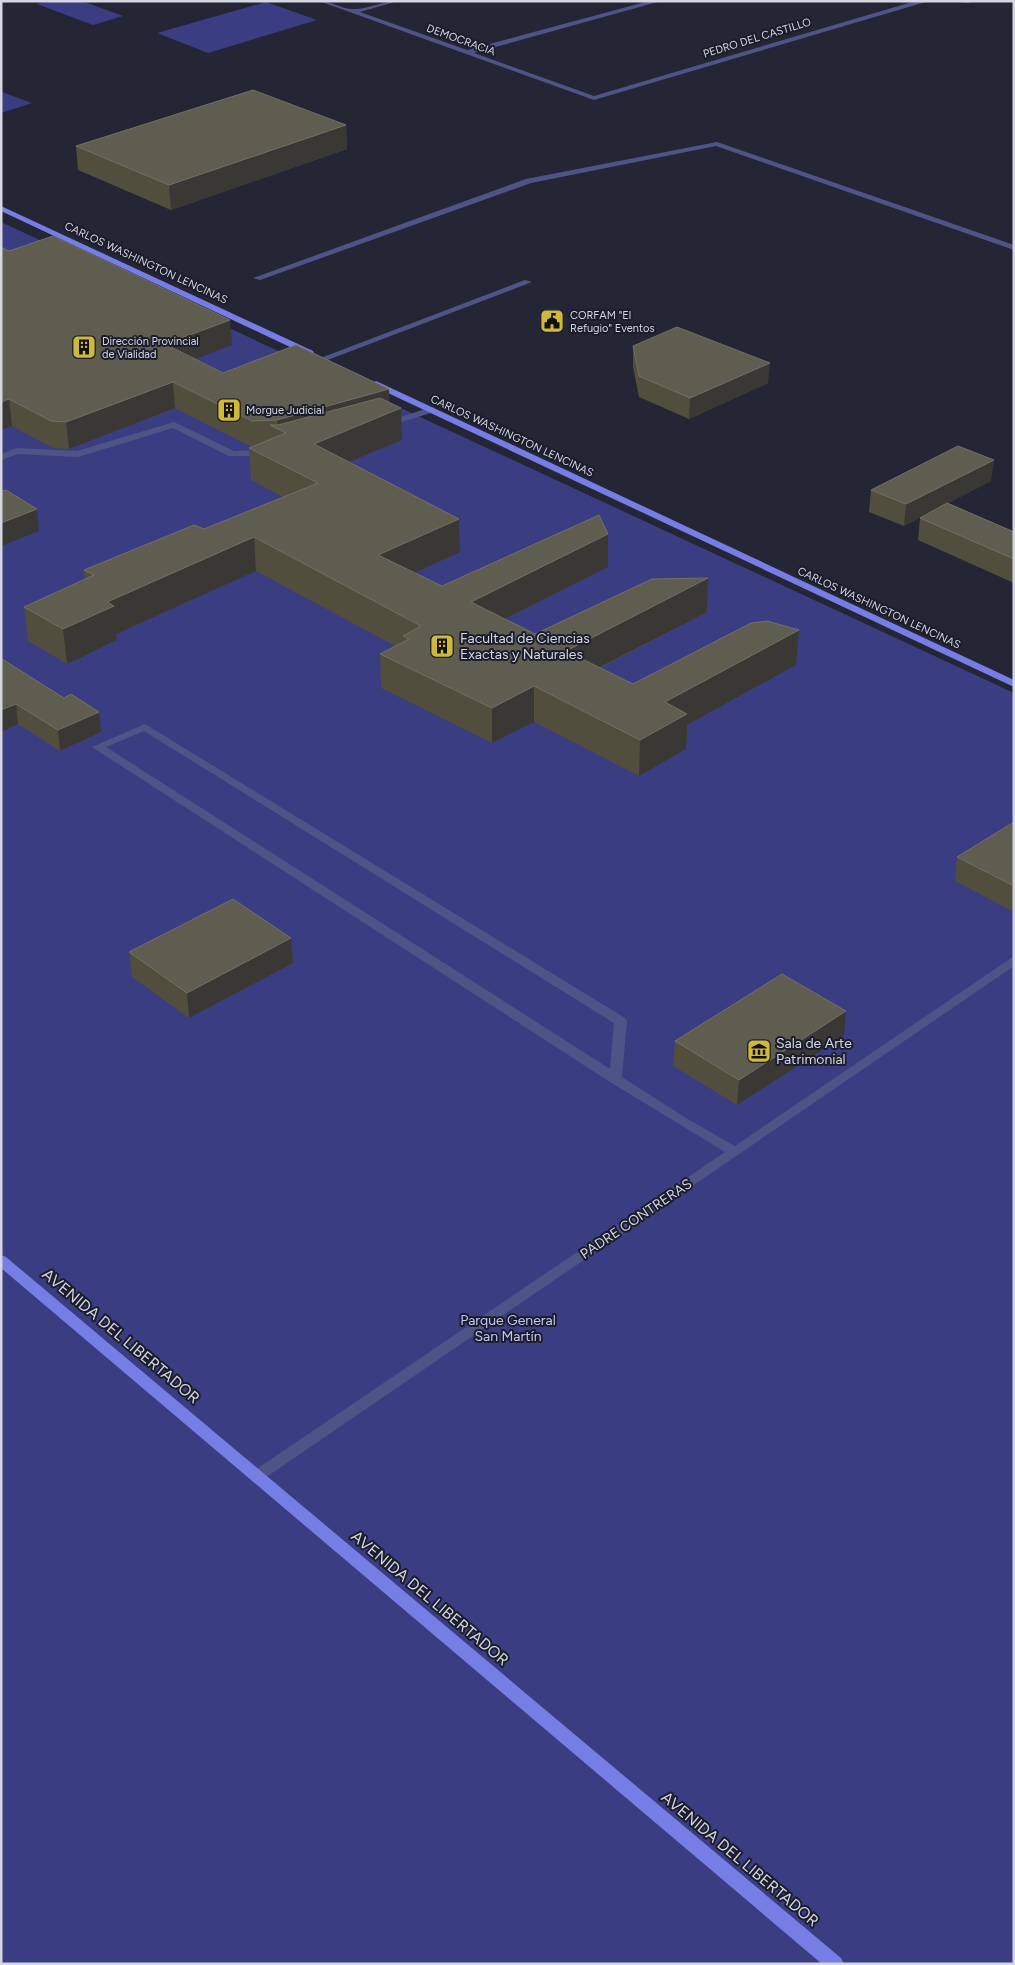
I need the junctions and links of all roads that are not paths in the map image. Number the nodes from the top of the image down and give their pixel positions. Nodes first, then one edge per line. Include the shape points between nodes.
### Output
1 (322, 1) edge
2 (395, 1) edge
3 (658, 1) edge
4 (926, 1) edge
5 (953, 1) edge
6 (968, 1) edge
7 (352, 12) junction
8 (465, 53) junction
9 (594, 98) joint
10 (1, 208) edge
11 (1014, 248) edge
12 (257, 278) dead end
13 (528, 282) dead end
14 (327, 361) joint
15 (367, 380) edge
16 (430, 410) junction
17 (373, 427) edge
18 (279, 452) edge
19 (1, 457) edge
20 (1014, 684) edge
21 (1014, 960) edge
22 (615, 1079) junction
23 (735, 1152) junction
24 (1, 1260) edge
25 (257, 1476) junction
26 (836, 1964) edge

1 - 7 street, DEMOCRACIA
2 - 7 street
3 - 8 street
4 - 9 street, PEDRO DEL CASTILLO
5 - 6 street
7 - 8 street, DEMOCRACIA
8 - 9 street, DEMOCRACIA
10 - 14 main road, CARLOS WASHINGTON LENCINAS
11 - 12 street via 717,144 530,182
13 - 14 street
15 - 16 main road, CARLOS WASHINGTON LENCINAS
16 - 17 street
16 - 20 main road, CARLOS WASHINGTON LENCINAS
18 - 19 street via 232,454 174,425 78,454 17,451
21 - 23 street, PADRE CONTRERAS
22 - 22 street via 156,785 98,747 145,727 621,1021
22 - 23 street
23 - 25 street, PADRE CONTRERAS
24 - 25 main road, AVENIDA DEL LIBERTADOR
25 - 26 main road, AVENIDA DEL LIBERTADOR

